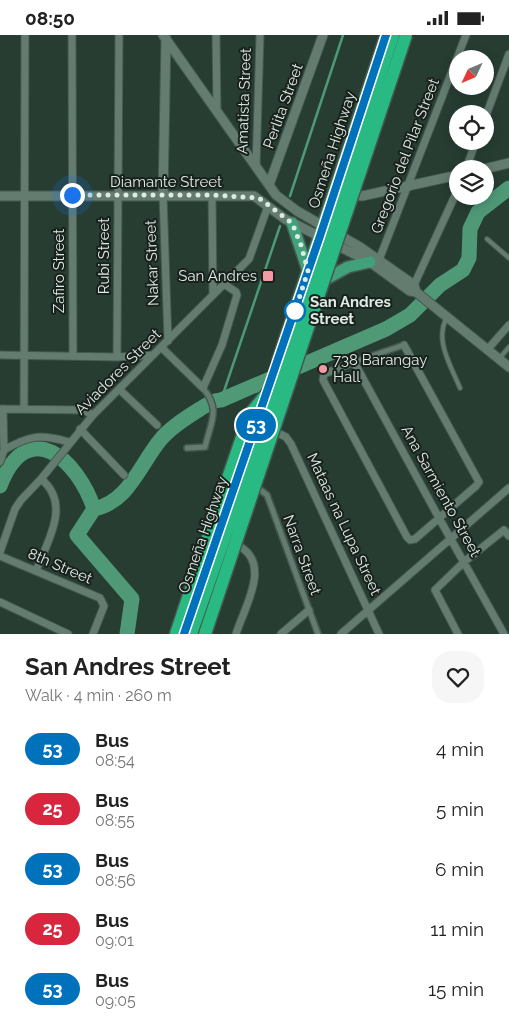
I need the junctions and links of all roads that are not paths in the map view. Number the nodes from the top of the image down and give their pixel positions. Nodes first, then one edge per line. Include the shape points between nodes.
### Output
1 (25, 35) edge
2 (72, 35) edge
3 (118, 35) edge
4 (216, 35) edge
5 (260, 35) edge
6 (323, 35) edge
7 (386, 35) edge
8 (393, 35) edge
9 (407, 35) edge
10 (466, 35) edge
11 (165, 36) edge
12 (509, 54) edge
13 (490, 105) edge
14 (217, 112) junction
15 (509, 163) edge
16 (494, 167) edge
17 (256, 168) junction
18 (449, 177) edge
19 (268, 185) junction
20 (410, 185) junction
21 (25, 195) junction
22 (72, 195) junction
23 (118, 195) junction
24 (163, 195) junction
25 (212, 195) junction
26 (356, 195) junction
27 (0, 196) edge
28 (451, 205) edge
29 (268, 206) junction
30 (292, 223) junction
31 (322, 231) junction
32 (487, 239) dead end
33 (340, 241) junction
34 (509, 258) edge
35 (375, 261) junction
36 (308, 271) junction
37 (328, 278) junction
38 (224, 284) junction
39 (416, 291) junction
40 (213, 295) junction
41 (447, 317) junction
42 (509, 325) edge
43 (168, 341) junction
44 (404, 345) joint
45 (161, 347) junction
46 (509, 347) edge
47 (305, 349) dead end
48 (487, 350) junction
49 (0, 355) edge
50 (24, 355) junction
51 (153, 355) junction
52 (73, 356) junction
53 (117, 357) junction
54 (499, 359) junction
55 (278, 360) tunnel mouth
56 (354, 362) junction
57 (509, 367) edge
58 (295, 376) dead end
59 (280, 379) junction
60 (203, 388) junction
61 (460, 388) dead end
62 (119, 389) junction
63 (268, 390) tunnel mouth
64 (1, 409) edge
65 (24, 409) junction
66 (93, 415) junction
67 (157, 425) dead end
68 (80, 429) junction
69 (276, 432) junction
70 (70, 442) junction
71 (186, 448) dead end
72 (4, 450) junction
73 (0, 462) edge
74 (124, 475) dead end
75 (41, 479) junction
76 (258, 488) junction
77 (509, 488) edge
78 (439, 518) junction
79 (509, 536) edge
80 (208, 539) junction
81 (451, 539) junction
82 (239, 546) junction
83 (0, 554) edge
84 (464, 562) junction
85 (36, 571) junction
86 (0, 601) edge
87 (309, 609) junction
88 (369, 610) junction
89 (68, 634) edge
90 (93, 634) edge
91 (168, 634) edge
92 (176, 634) edge
93 (184, 634) edge
94 (191, 634) edge
95 (205, 634) edge
96 (210, 634) edge
97 (236, 634) edge
98 (281, 634) edge
99 (318, 634) edge
100 (341, 634) edge
101 (379, 634) edge
102 (458, 634) edge
103 (504, 634) edge

1 - 21 street
2 - 22 street, Zafiro Street
3 - 23 street, Rubi Street
4 - 14 street
5 - 17 street, Amatista Street
6 - 19 street, Perlita Street
7 - 31 main road, Osmeña Highway
8 - 59 highway, bridge
9 - 26 main road
9 - 95 highway, bridge
10 - 20 street, Gregorio del Pilar Street
11 - 14 street
11 - 24 street, Nakar Street
12 - 13 street
14 - 17 street
15 - 16 street
17 - 19 street
18 - 20 street
19 - 31 street via 286,204
20 - 26 street
20 - 35 street, Gregorio del Pilar Street
21 - 22 street, Diamante Street
21 - 27 street, Diamante Street
21 - 50 street
22 - 23 street, Diamante Street
22 - 52 street, Zafiro Street
23 - 24 street, Diamante Street
23 - 53 street, Rubi Street
24 - 25 street, Diamante Street
24 - 43 street, Nakar Street
25 - 29 street, Diamante Street via 254,196
25 - 40 street
26 - 33 main road
28 - 39 street
29 - 30 street, Diamante Street
29 - 38 street, Aviadores Street via 249,259
30 - 31 street, Diamante Street
30 - 36 main road
31 - 33 street
31 - 36 main road, Osmeña Highway
32 - 34 lane
33 - 35 street
33 - 37 main road
35 - 37 main road via 348,267
35 - 39 street via 410,291
36 - 55 main road, Osmeña Highway
37 - 47 main road
38 - 40 street, Aviadores Street
38 - 60 street via 237,295 222,345
39 - 41 street
40 - 43 street, Aviadores Street
41 - 48 street
41 - 61 lane via 442,328 442,343
42 - 48 street
43 - 45 street, Aviadores Street
44 - 56 street
44 - 78 street via 478,482
45 - 51 street, Aviadores Street
45 - 60 street
46 - 54 lane
48 - 54 street
49 - 50 street
50 - 52 street
50 - 65 street
51 - 53 street
51 - 62 street, Aviadores Street
52 - 53 street
54 - 57 street
56 - 78 street, Ana Sarmiento Street
56 - 78 street via 324,374 323,380 407,537 415,539
58 - 69 main road
59 - 80 highway, bridge via 250,414
59 - 94 highway, bridge
60 - 71 street via 214,405 204,447
62 - 66 street, Aviadores Street
62 - 67 street
63 - 93 main road, Osmeña Highway
64 - 65 street
64 - 72 street
65 - 66 street via 83,410
66 - 68 street, Aviadores Street
68 - 70 street, Aviadores Street
68 - 74 street
69 - 76 main road
69 - 88 street, Mataas na Lupa Street via 286,437 290,444
70 - 72 street via 35,436
70 - 75 street, Aviadores Street
72 - 73 street
75 - 83 street, Aviadores Street via 15,509
75 - 85 street via 55,501 57,513
76 - 82 main road
76 - 87 street, Narra Street via 266,495
77 - 81 street
78 - 81 street, Ana Sarmiento Street
79 - 84 street via 504,531
80 - 91 highway via 186,581
80 - 92 highway
81 - 84 street, Ana Sarmiento Street
81 - 88 street
82 - 96 main road
82 - 97 street via 252,556 257,573
83 - 85 street, 8th Street
84 - 102 street via 435,590
84 - 103 street, Ana Sarmiento Street
85 - 90 street, 8th Street via 104,601
86 - 89 street
87 - 98 street
87 - 99 street, Narra Street
88 - 100 street
88 - 101 street, Mataas na Lupa Street

